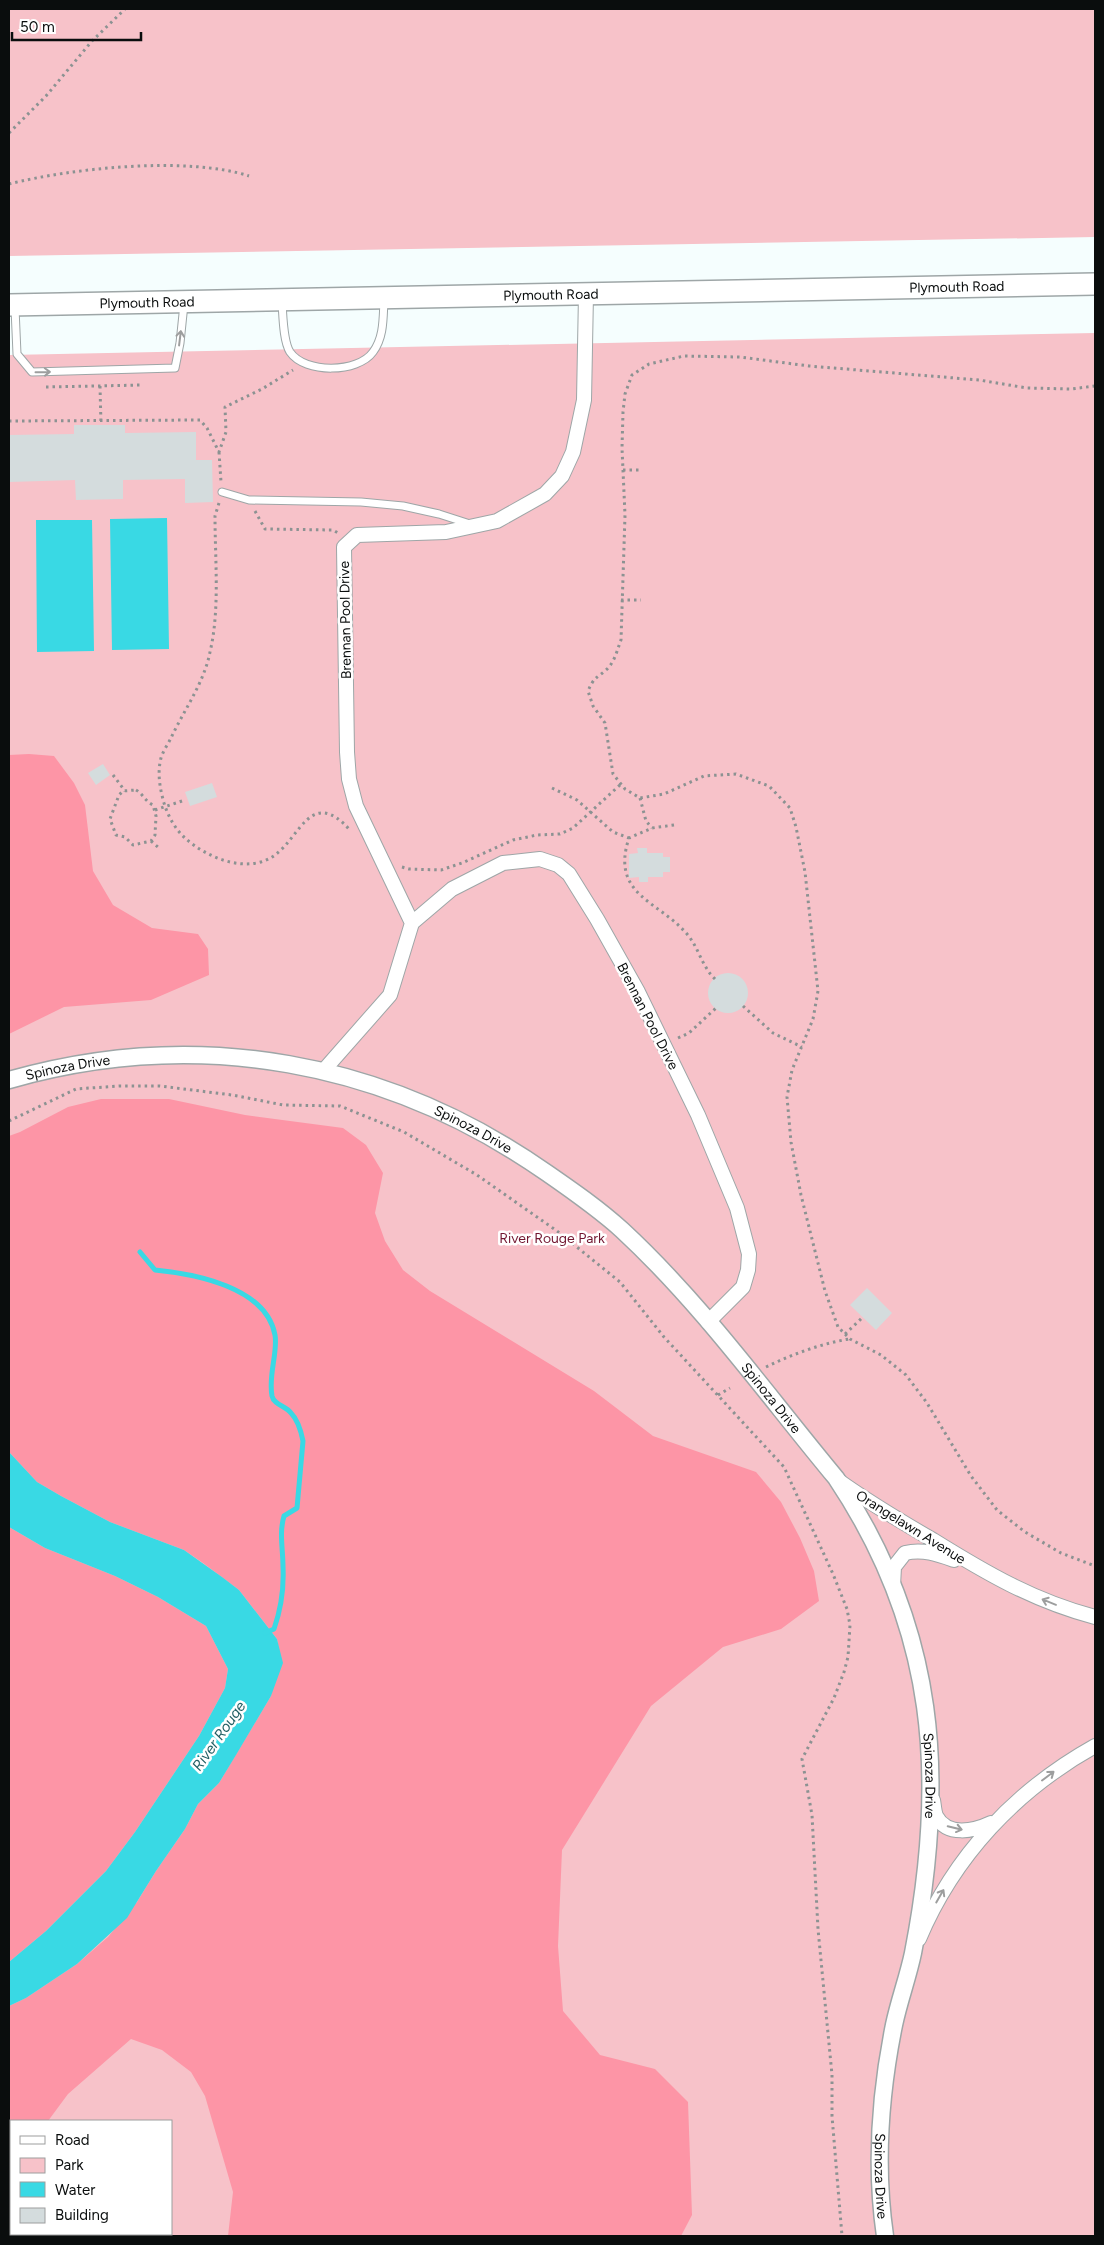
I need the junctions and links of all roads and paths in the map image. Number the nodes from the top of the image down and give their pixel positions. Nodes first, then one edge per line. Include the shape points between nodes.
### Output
1 (125, 9) edge
2 (9, 133) edge
3 (249, 176) dead end
4 (9, 184) edge
5 (1095, 284) edge
6 (586, 294) junction
7 (384, 298) junction
8 (282, 300) junction
9 (184, 301) junction
10 (12, 305) edge
11 (304, 363) junction
12 (143, 385) dead end
13 (100, 386) junction
14 (1095, 386) edge
15 (46, 387) dead end
16 (9, 421) edge
17 (101, 423) junction
18 (219, 452) junction
19 (623, 470) junction
20 (642, 470) dead end
21 (222, 492) junction
22 (249, 500) junction
23 (477, 526) junction
24 (352, 540) junction
25 (621, 600) junction
26 (641, 600) dead end
27 (113, 775) dead end
28 (621, 784) junction
29 (552, 788) dead end
30 (125, 791) junction
31 (640, 798) junction
32 (185, 800) dead end
33 (165, 806) junction
34 (155, 810) junction
35 (591, 812) junction
36 (674, 825) dead end
37 (652, 828) junction
38 (352, 833) dead end
39 (629, 838) junction
40 (150, 841) junction
41 (159, 848) dead end
42 (380, 857) junction
43 (412, 922) junction
44 (715, 979) dead end
45 (743, 1006) dead end
46 (716, 1008) dead end
47 (664, 1046) junction
48 (802, 1047) junction
49 (324, 1070) junction
50 (9, 1080) edge
51 (9, 1121) edge
52 (863, 1317) dead end
53 (708, 1322) junction
54 (845, 1334) junction
55 (850, 1339) junction
56 (765, 1367) dead end
57 (730, 1388) dead end
58 (718, 1395) junction
59 (836, 1478) junction
60 (1095, 1566) edge
61 (988, 1574) junction
62 (893, 1586) junction
63 (1095, 1616) edge
64 (1095, 1746) edge
65 (932, 1792) junction
66 (1000, 1817) junction
67 (912, 1956) junction
68 (842, 2236) edge
69 (884, 2236) edge

1 - 2 path
3 - 4 path via 213,166 159,166 74,172
5 - 6 main road, Plymouth Road
6 - 7 main road, Plymouth Road
6 - 23 street, Brennan Pool Drive via 584,400 573,452 562,476 544,494 497,521
7 - 8 main road, Plymouth Road
7 - 11 lane via 382,333 372,354 353,367 324,368
8 - 9 main road, Plymouth Road
8 - 11 lane via 290,352
9 - 10 main road, Plymouth Road
10 -> 9 lane via 17,354 32,372 175,368
11 - 18 path via 225,407 226,432
12 - 13 path
13 - 15 path
13 - 17 path
14 - 19 path via 1027,388 979,380 740,357 684,356 649,364 632,375 623,412
16 - 17 path
17 - 18 path via 200,420
18 - 21 path
19 - 20 path
19 - 25 path via 625,515
21 - 22 lane
21 - 33 path via 215,516 214,629 210,654 200,683 162,758 159,775
22 - 23 lane via 403,506
22 - 24 path via 265,529 333,530
23 - 24 street, Brennan Pool Drive via 446,532 358,535
24 - 42 street, Brennan Pool Drive via 344,547 349,779 356,806
25 - 26 path
25 - 28 path via 621,640 615,658 607,670 594,678 588,691 605,723 613,774
27 - 30 path
28 - 31 path
28 - 35 path
29 - 35 path via 577,800
30 - 34 path via 136,790
30 - 40 path via 116,800 110,817 111,825 116,835 125,837 133,845
31 - 37 path via 641,809
31 - 48 path via 664,794 704,776 736,774 769,786 790,808 805,872 818,991 813,1019
32 - 33 path
33 - 34 path
33 - 38 path via 178,832 193,846 215,858 237,863 256,863 275,856 312,814 340,819
34 - 40 path via 156,831
35 - 39 path via 613,832
35 - 42 path via 573,828 560,834 513,840 441,870 409,869
36 - 37 path
37 - 39 path
39 - 44 path via 626,876 630,884 686,932 697,946 707,972
40 - 41 path
42 - 43 street, Brennan Pool Drive
43 - 47 street, Brennan Pool Drive via 452,889 503,863 540,859 558,865 569,874 597,918
43 - 49 street via 390,995
45 - 48 path via 773,1033
46 - 47 path via 689,1033
47 - 53 street, Brennan Pool Drive via 728,1184 749,1254 743,1287
48 - 54 path via 792,1070 787,1097 791,1142 825,1291 838,1327
49 - 50 street, Spinoza Drive via 229,1056 139,1056 82,1062
49 - 53 street, Spinoza Drive via 381,1086 434,1107 514,1150 622,1230
51 - 58 path via 76,1089 119,1086 160,1086 283,1105 340,1106 404,1132 477,1175 558,1230 620,1282 664,1337
52 - 54 path
53 - 59 street, Spinoza Drive
54 - 55 path
55 - 56 path via 826,1343
55 - 60 path via 873,1350 906,1375 928,1403 971,1476 997,1510 1025,1532 1062,1553
57 - 58 path
58 - 68 path via 784,1467 833,1574 850,1625 844,1672 802,1759 812,1815
59 - 61 street, Orangelawn Avenue via 882,1511
59 - 62 street, Spinoza Drive via 865,1527
61 - 62 street, Orangelawn Avenue via 930,1552 916,1550 899,1558 894,1566
63 -> 61 street, Orangelawn Avenue via 1050,1603
62 - 65 street, Spinoza Drive via 916,1654 930,1738
66 -> 64 street via 1051,1774
65 -> 66 street via 936,1815 943,1825 956,1830 973,1831
65 - 67 street, Spinoza Drive via 926,1871
67 -> 66 street via 952,1876
67 - 69 street, Spinoza Drive via 894,2024 883,2093 880,2163

